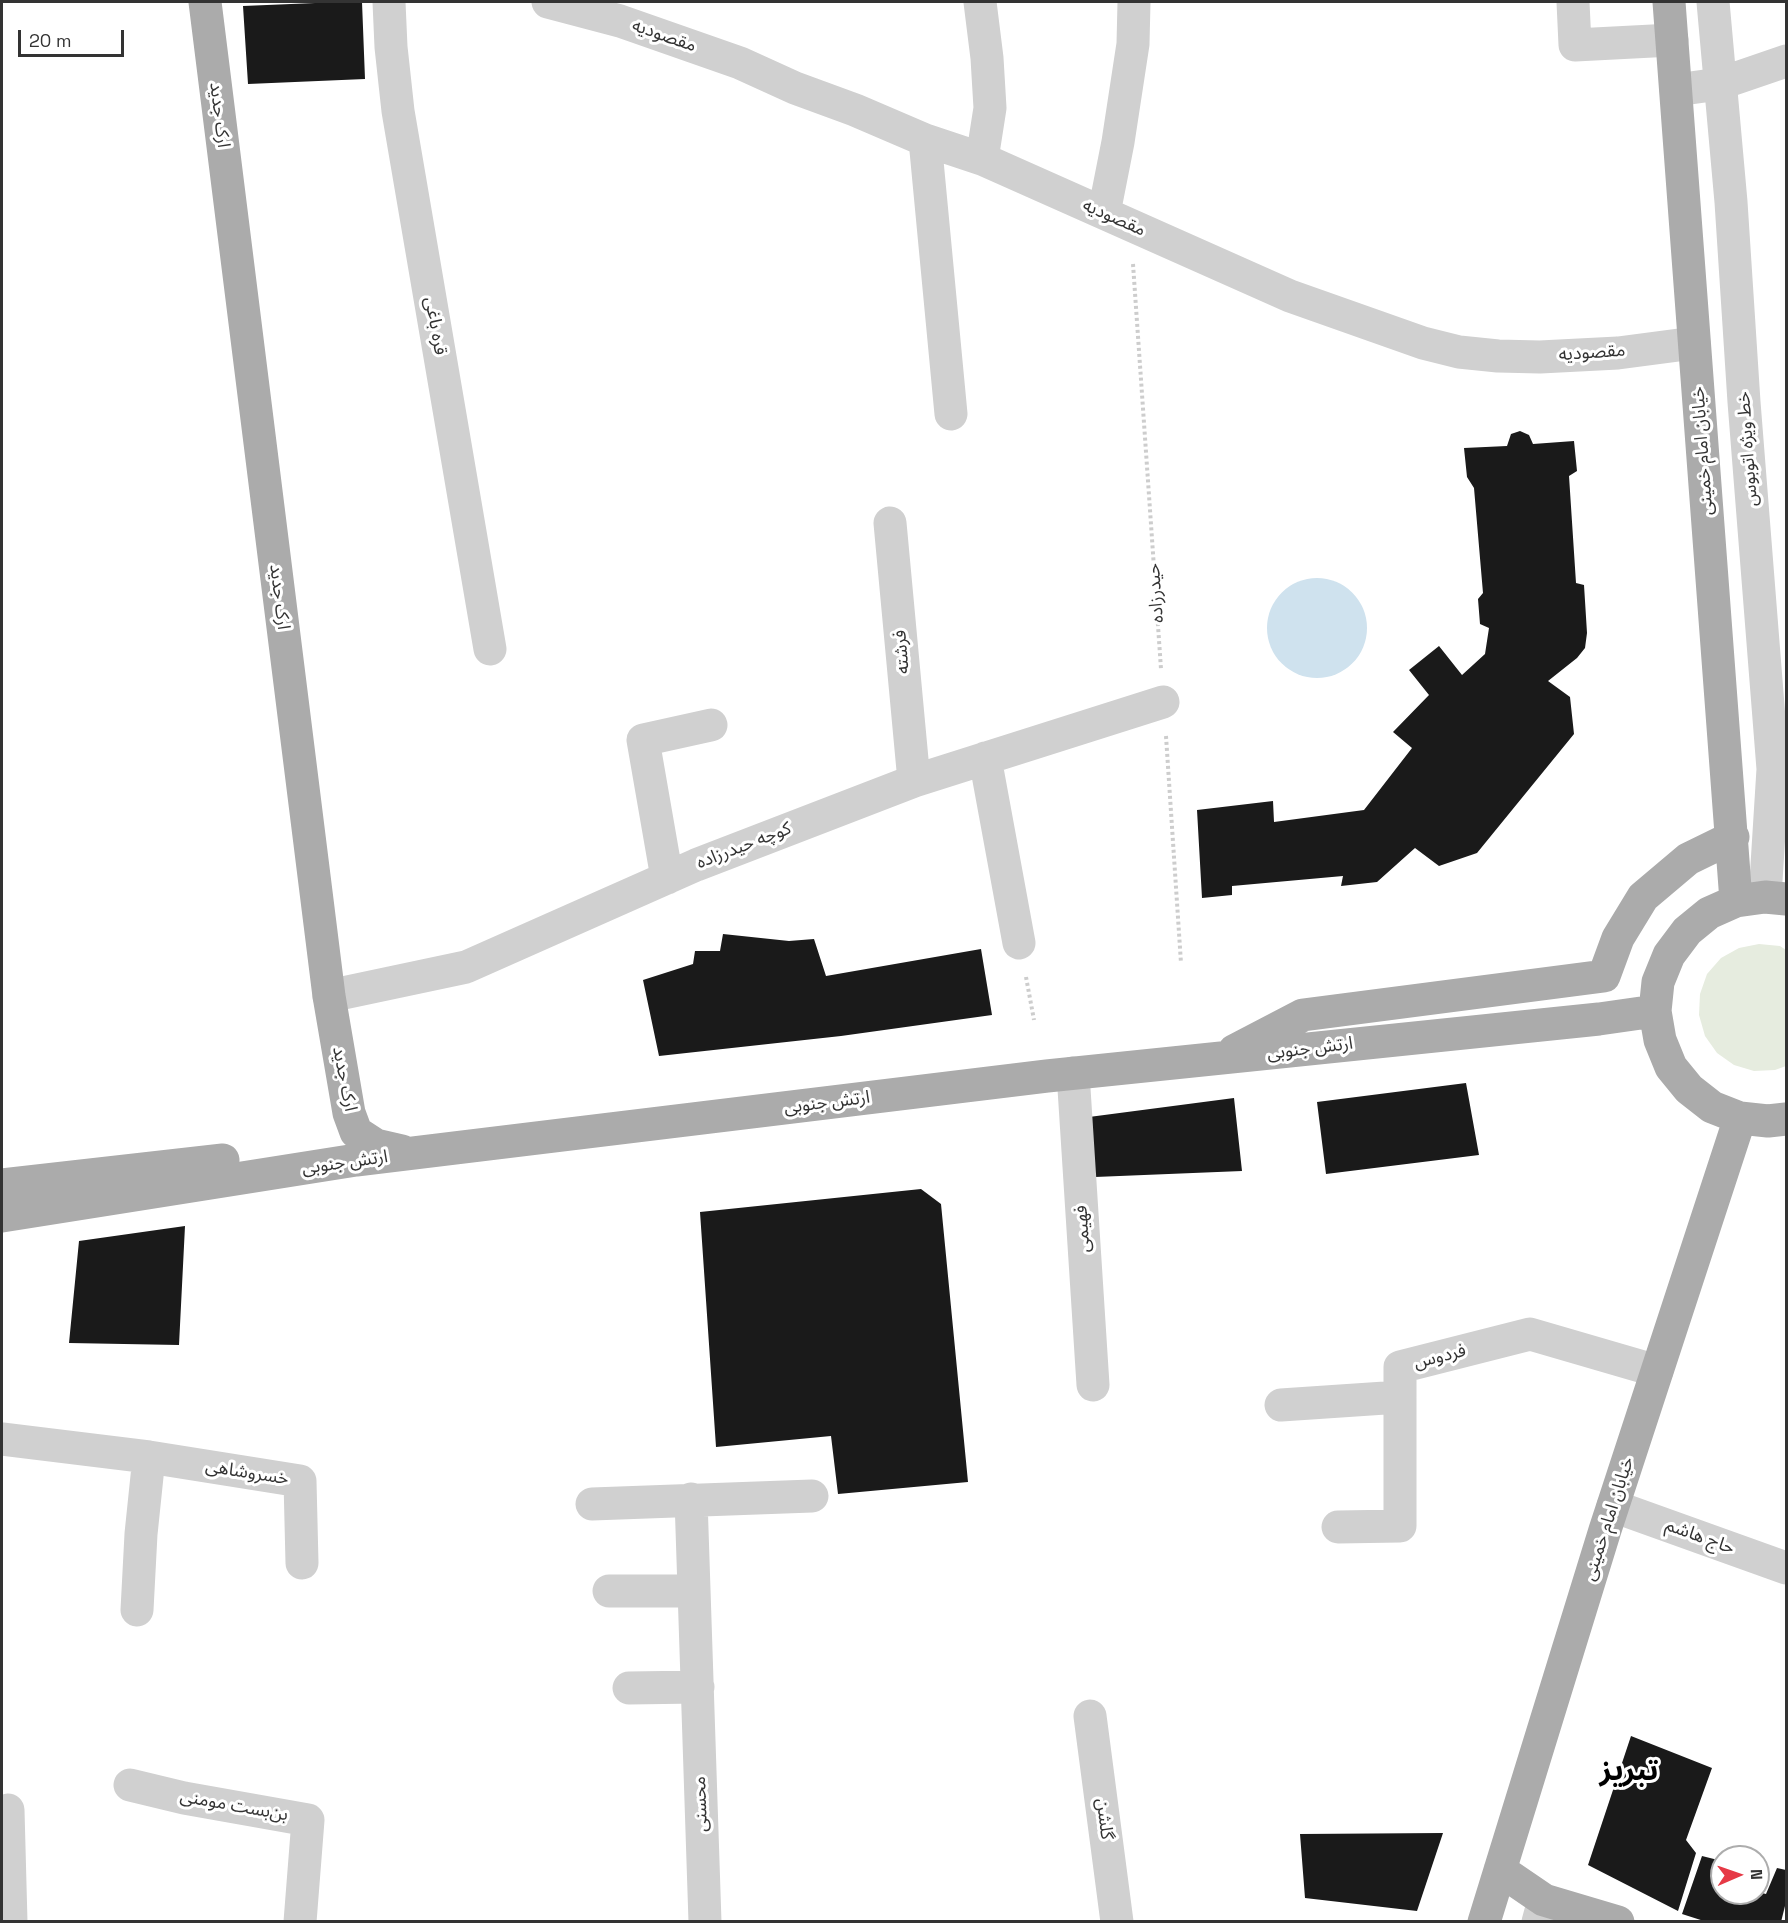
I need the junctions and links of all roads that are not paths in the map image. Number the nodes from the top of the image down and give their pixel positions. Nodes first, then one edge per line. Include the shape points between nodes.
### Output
1 (205, 2) edge
2 (389, 2) edge
3 (548, 2) edge
4 (980, 2) edge
5 (1134, 2) edge
6 (1573, 2) edge
7 (1669, 2) edge
8 (1713, 2) edge
9 (625, 11) edge
10 (1672, 40) junction
11 (1786, 61) edge
12 (1719, 84) junction
13 (1676, 90) junction
14 (925, 140) junction
15 (982, 159) junction
16 (1117, 218) junction
17 (1694, 343) junction
18 (951, 414) dead end
19 (890, 523) dead end
20 (490, 650) dead end
21 (1163, 702) road end
22 (711, 725) dead end
23 (986, 758) junction
24 (914, 781) junction
25 (1733, 837) junction
26 (667, 878) junction
27 (1763, 899) edge
28 (1019, 943) road end
29 (329, 996) junction
30 (1655, 1011) junction
31 (1217, 1060) junction
32 (1073, 1073) junction
33 (349, 1113) junction
34 (1740, 1118) junction
35 (1786, 1119) edge
36 (411, 1153) junction
37 (2, 1185) edge
38 (2, 1216) edge
39 (1657, 1371) junction
40 (1093, 1385) dead end
41 (1400, 1397) junction
42 (1281, 1405) dead end
43 (2, 1439) edge
44 (149, 1457) junction
45 (812, 1496) dead end
46 (691, 1499) junction
47 (592, 1504) dead end
48 (1613, 1506) junction
49 (1338, 1527) dead end
50 (302, 1563) dead end
51 (1786, 1568) edge
52 (609, 1591) dead end
53 (694, 1591) junction
54 (137, 1610) dead end
55 (698, 1687) junction
56 (629, 1688) dead end
57 (1090, 1716) dead end
58 (130, 1785) dead end
59 (8, 1810) dead end
60 (1500, 1870) junction
61 (1541, 1911) edge
62 (11, 1922) edge
63 (300, 1922) edge
64 (705, 1922) edge
65 (1117, 1922) edge
66 (1484, 1922) edge
67 (1617, 1922) edge

1 - 29 main road, ارک جدید
2 - 20 street, قره باغی via 398,111
3 - 9 street, مقصودیه
4 - 15 street via 990,108
5 - 16 street via 1131,55 1118,142
6 - 10 street via 1575,45
7 - 10 main road, خیابان امام خمینی
8 - 12 street, خط ویژه اتوبوس
9 - 14 street, مقصودیه via 795,88
10 - 13 main road, خیابان امام خمینی
11 - 12 street
12 - 13 street
12 - 27 street, خط ویژه اتوبوس via 1773,769
13 - 17 main road, خیابان امام خمینی
14 - 15 street, مقصودیه
14 - 18 street
15 - 16 street, مقصودیه
16 - 17 street, مقصودیه via 1290,296 1459,352 1540,357 1618,353
17 - 25 main road, خیابان امام خمینی
19 - 24 street, فرشته
21 - 23 street, کوچه حیدرزاده
22 - 26 street via 643,740
23 - 24 street, کوچه حیدرزاده
23 - 28 street
24 - 26 street, کوچه حیدرزاده
25 - 27 main road, خیابان امام خمینی
25 - 31 main road via 1688,859 1643,897 1618,938 1604,976 1303,1015
26 - 29 street, کوچه حیدرزاده via 466,968
27 - 30 main road via 1709,913 1687,931 1669,955 1658,982
29 - 33 main road, ارک جدید
30 - 31 main road, ارتش جنوبی
30 - 34 main road via 1659,1040 1671,1066 1689,1089 1712,1107
31 - 32 main road, ارتش جنوبی
32 - 36 main road, ارتش جنوبی
32 - 40 street, فهیمی
33 - 36 main road, ارک جدید via 356,1132 376,1145
33 - 37 main road, ارتش جنوبی via 326,1144 314,1149
34 - 35 main road
34 - 39 main road, خیابان امام خمینی
36 - 38 main road, ارتش جنوبی
39 - 41 street, فردوس via 1530,1334 1400,1367
39 - 48 main road, خیابان امام خمینی
41 - 42 street
41 - 49 street, فردوس via 1400,1526
43 - 44 street, خسروشاهی
44 - 50 street, خسروشاهی via 300,1481
44 - 54 street
45 - 46 street
46 - 47 street
46 - 53 street, محسنی
48 - 51 street, حاج هاشم
48 - 60 main road, خیابان امام خمینی
52 - 53 street
53 - 55 street, محسنی
55 - 56 street
55 - 64 street, محسنی
57 - 65 street, گلشن
58 - 63 street, بن‌بست مومنی via 308,1820
59 - 62 street
60 - 61 main road
60 - 66 main road, خیابان امام خمینی
61 - 67 main road

